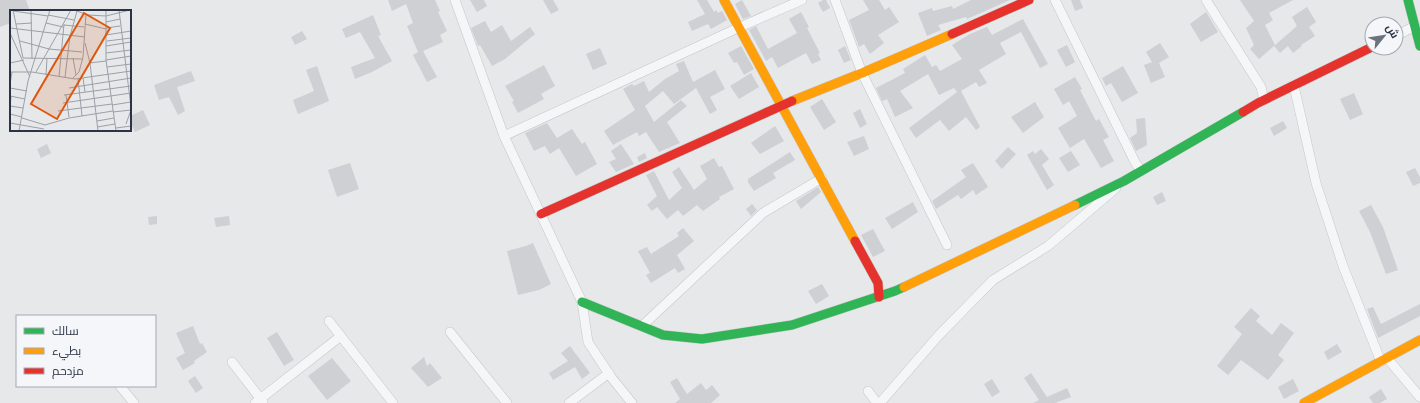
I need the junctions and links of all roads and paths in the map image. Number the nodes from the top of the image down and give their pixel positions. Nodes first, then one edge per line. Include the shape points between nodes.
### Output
1 (455, 0) edge
2 (724, 0) edge
3 (802, 0) edge
4 (835, 0) edge
5 (1028, 0) edge
6 (1055, 0) edge
7 (1206, 0) edge
8 (1408, 0) edge
9 (1415, 26) junction
10 (740, 27) junction
11 (1404, 32) edge
12 (1420, 46) edge
13 (1364, 51) edge
14 (862, 73) junction
15 (1294, 86) junction
16 (1264, 100) junction
17 (782, 105) junction
18 (504, 136) junction
19 (1141, 171) junction
20 (822, 178) junction
21 (1124, 181) junction
22 (540, 214) junction
23 (947, 245) dead end
24 (879, 297) junction
25 (582, 302) junction
26 (329, 321) dead end
27 (642, 326) junction
28 (450, 332) dead end
29 (341, 336) junction
30 (1420, 340) edge
31 (1384, 360) junction
32 (232, 362) dead end
33 (609, 373) junction
34 (121, 387) edge
35 (868, 391) dead end
36 (1420, 397) edge
37 (259, 402) edge
38 (1308, 402) edge
39 (134, 403) edge
40 (393, 403) edge
41 (507, 403) edge
42 (569, 403) edge
43 (632, 403) edge
44 (876, 403) edge
45 (880, 403) edge

1 - 18 street
2 - 10 street
3 - 10 street
4 - 14 street
5 - 14 street
6 - 19 street
7 - 16 street via 1261,87
8 - 9 street
9 - 11 street
9 - 12 street
10 - 17 street
10 - 18 street
13 - 15 street
14 - 17 street
14 - 23 street
15 - 16 street
15 - 31 street via 1316,183 1343,266
16 - 19 street
17 - 20 street
17 - 22 street
18 - 22 street
19 - 21 street
20 - 24 street via 878,284
20 - 27 street via 763,213
21 - 24 street via 895,292
21 - 45 street via 1048,246 993,280 939,334
22 - 25 street
24 - 27 street via 792,325 702,339 663,335
25 - 27 street
25 - 33 street via 588,342
26 - 29 street
28 - 41 street
29 - 37 street
29 - 40 street
30 - 31 street
31 - 36 street
31 - 38 street
32 - 37 street
33 - 42 street
33 - 43 street
34 - 39 street
35 - 44 street

